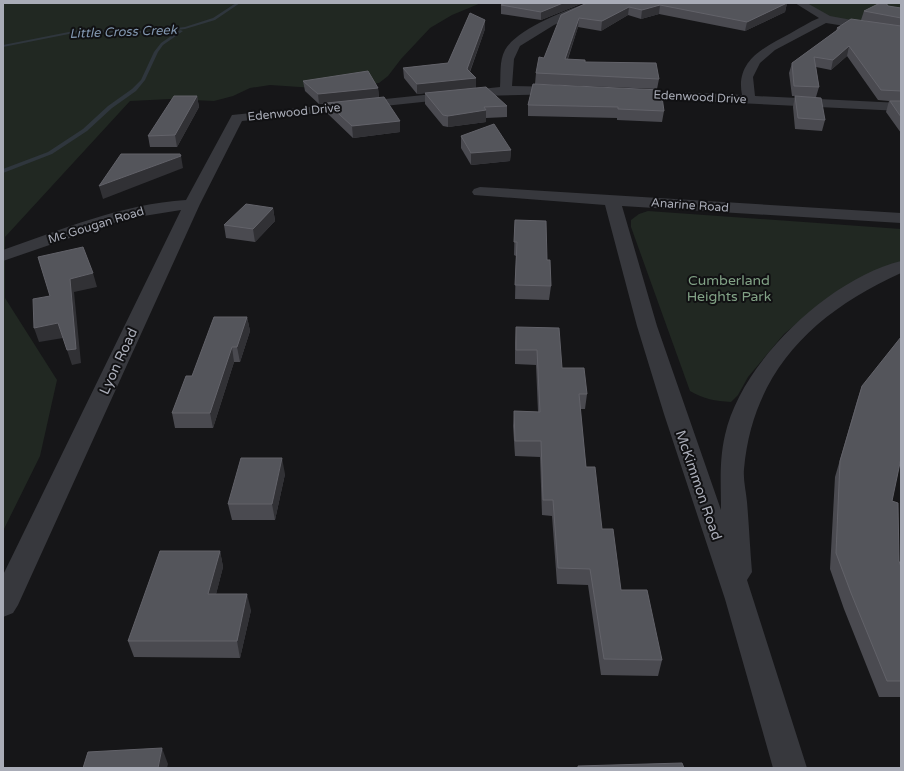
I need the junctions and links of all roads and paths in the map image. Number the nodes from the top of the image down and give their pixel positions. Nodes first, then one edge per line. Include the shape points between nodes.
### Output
1 (598, 3) edge
2 (800, 3) edge
3 (827, 19) junction
4 (901, 32) edge
5 (506, 90) junction
6 (576, 91) edge
7 (623, 94) edge
8 (750, 100) junction
9 (901, 107) edge
10 (237, 118) joint
11 (480, 192) dead end
12 (612, 200) junction
13 (192, 204) junction
14 (901, 218) edge
15 (3, 256) edge
16 (901, 266) edge
17 (739, 599) junction
18 (3, 605) edge
19 (790, 768) edge

1 - 5 street via 522,38 510,51
2 - 3 street
3 - 4 street
3 - 8 street via 759,56 748,72 746,82
5 - 6 street, Edenwood Drive
5 - 10 street, Edenwood Drive
7 - 8 street, Edenwood Drive
8 - 9 street, Edenwood Drive
10 - 13 street, Lyon Road
11 - 12 street, Anarine Road
12 - 14 street, Anarine Road
12 - 17 street, McKimmon Road via 674,414
13 - 15 street, Mc Gougan Road via 155,208 121,216
13 - 18 street, Lyon Road
16 - 17 street via 860,286 796,333 775,356 752,391 741,417 732,469
17 - 19 street, McKimmon Road

